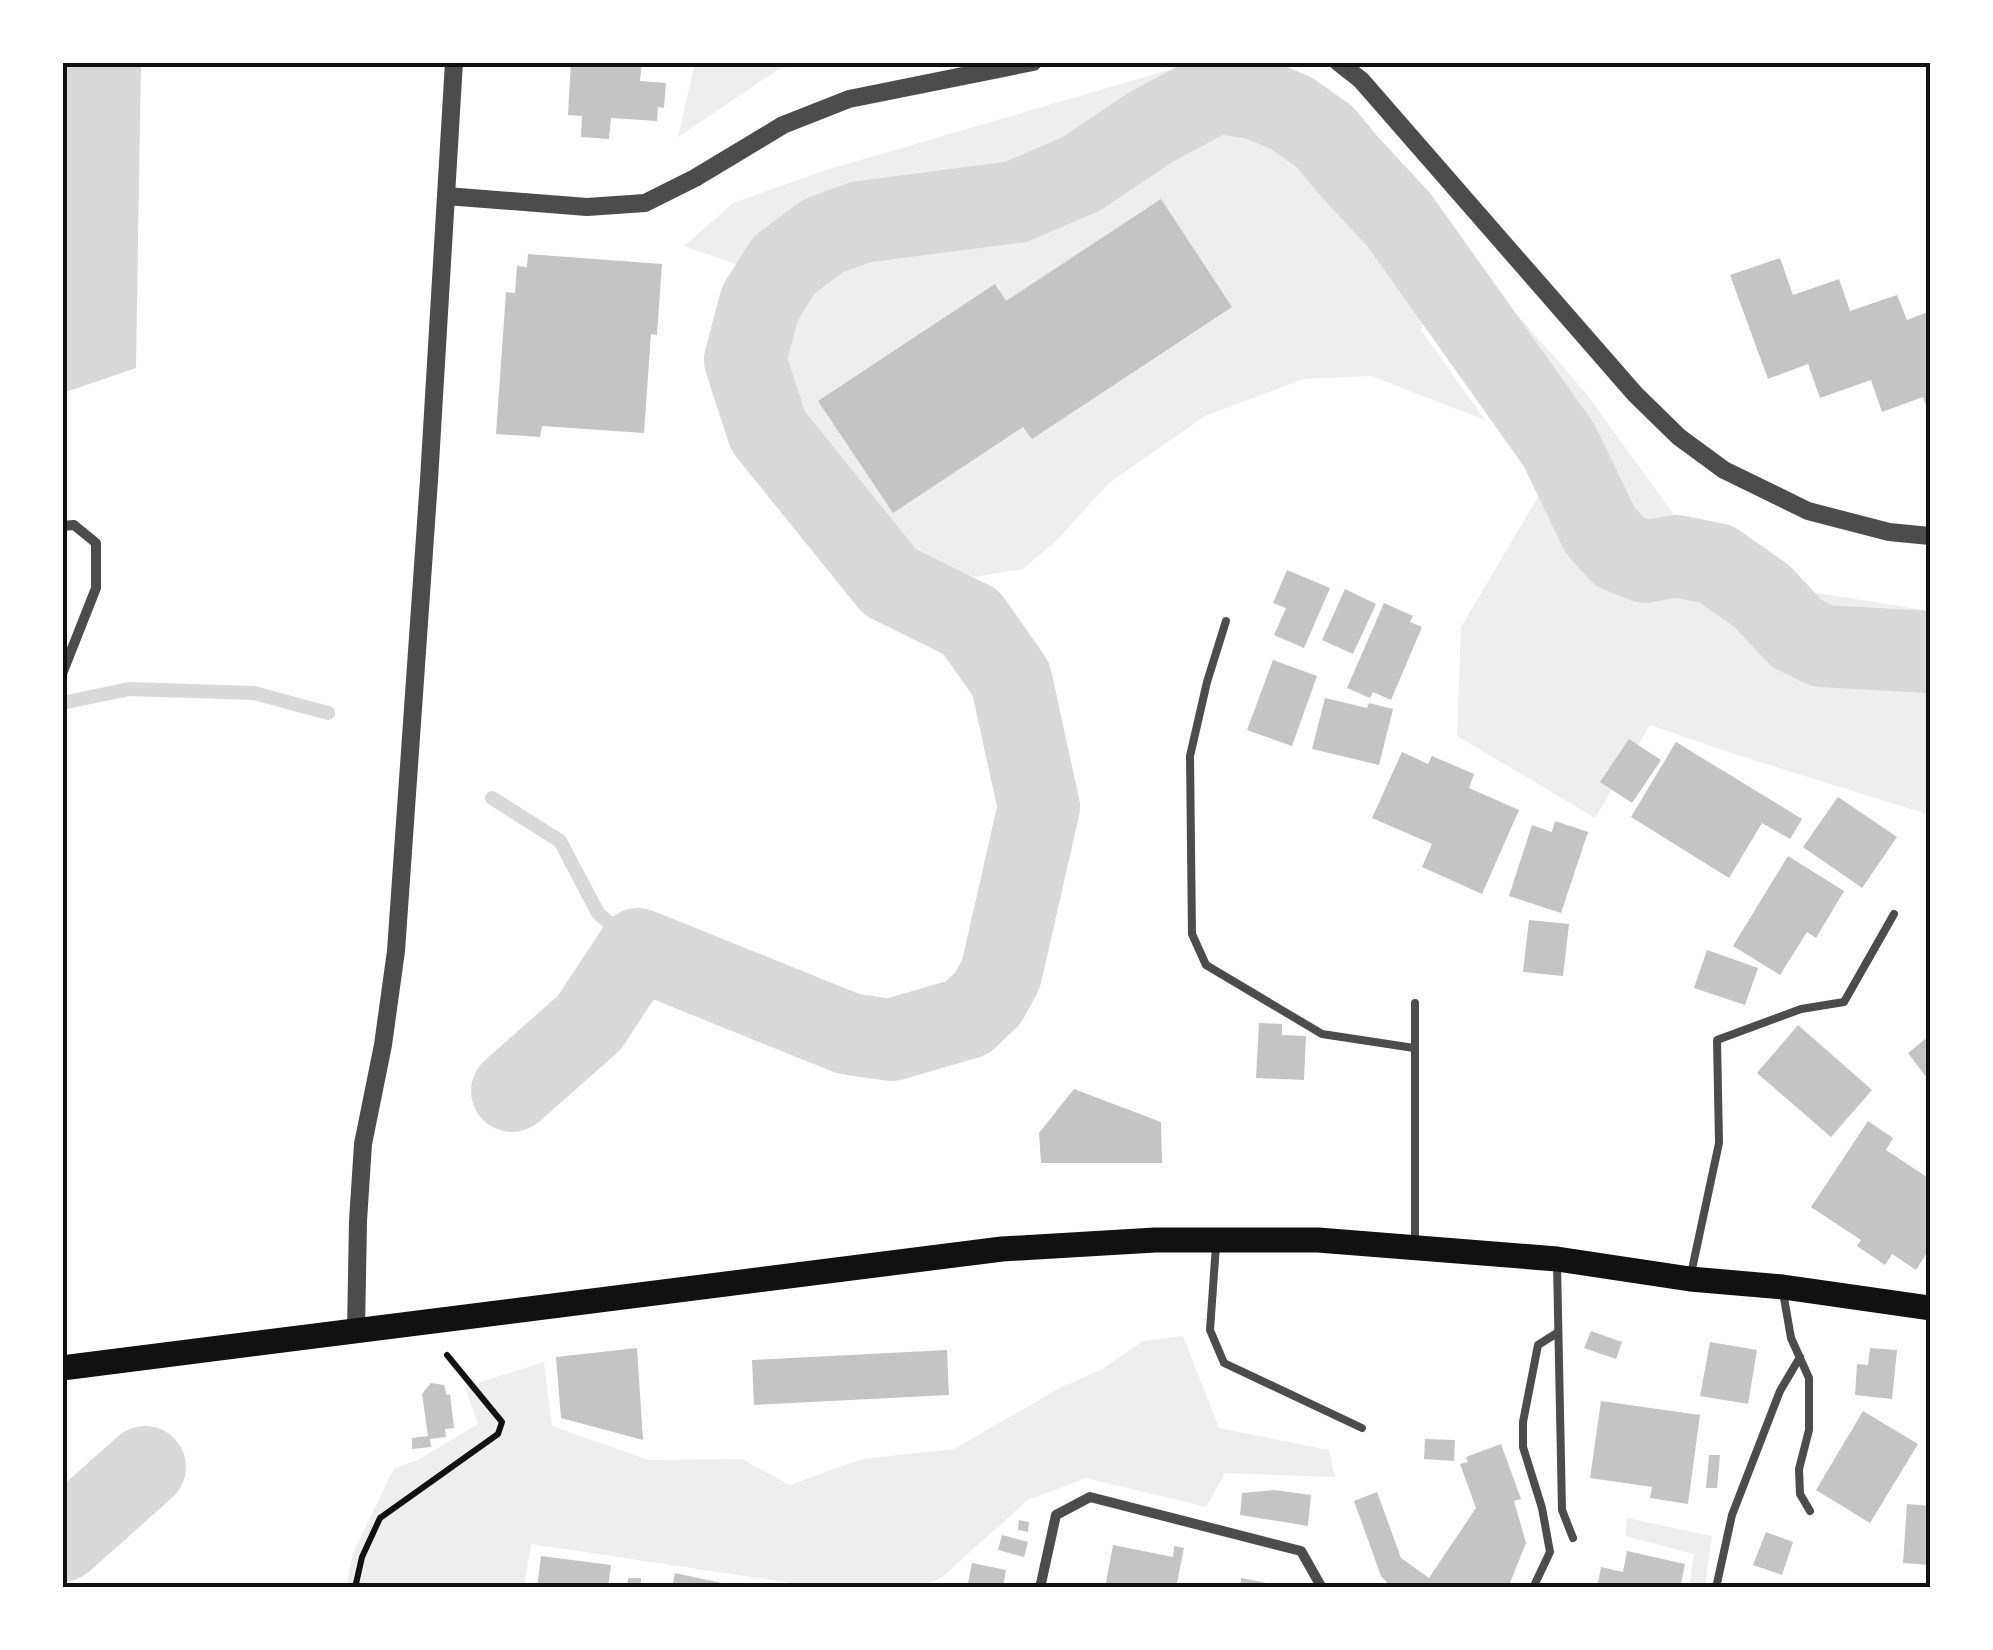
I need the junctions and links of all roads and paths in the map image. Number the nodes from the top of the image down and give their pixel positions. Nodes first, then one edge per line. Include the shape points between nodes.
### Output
1 (454, 62) edge
2 (1032, 62) edge
3 (1338, 62) edge
4 (446, 196) junction
5 (62, 526) edge
6 (1930, 536) edge
7 (1226, 620) dead end
8 (62, 674) edge
9 (1894, 914) dead end
10 (1414, 1003) dead end
11 (1414, 1048) junction
12 (1216, 1240) junction
13 (1415, 1250) junction
14 (1557, 1259) junction
15 (1690, 1279) junction
16 (1783, 1287) junction
17 (1930, 1308) edge
18 (356, 1331) junction
19 (1557, 1333) junction
20 (443, 1350) dead end
21 (1800, 1357) junction
22 (62, 1368) edge
23 (1362, 1428) dead end
24 (1810, 1511) dead end
25 (1573, 1538) dead end
26 (355, 1588) edge
27 (1040, 1588) edge
28 (1322, 1588) edge
29 (1533, 1588) edge
30 (1716, 1588) edge

1 - 4 street
2 - 4 street via 849,98 783,125 645,202 587,207
3 - 6 street via 1362,80 1444,180 1680,437 1724,470 1808,511
4 - 18 street via 396,950 364,1144
5 - 8 street via 74,525 96,544 96,588
7 - 11 lane via 1190,756 1192,934 1206,964 1322,1034
9 - 15 lane via 1844,1002 1800,1009 1718,1040 1719,1142
10 - 11 lane
11 - 13 lane
12 - 13 main road via 1318,1240
12 - 18 main road via 1002,1249
12 - 23 lane via 1210,1330 1224,1363
13 - 14 main road
14 - 15 main road
14 - 19 lane
15 - 16 main road
16 - 17 main road
16 - 21 lane
18 - 22 main road
19 - 25 lane via 1562,1510
19 - 29 lane via 1538,1344 1524,1422 1523,1447 1550,1552
20 - 26 path via 502,1422 498,1434 380,1518
21 - 24 lane via 1809,1378 1800,1494
21 - 30 lane via 1732,1515
27 - 28 street via 1056,1516 1090,1497 1301,1551

